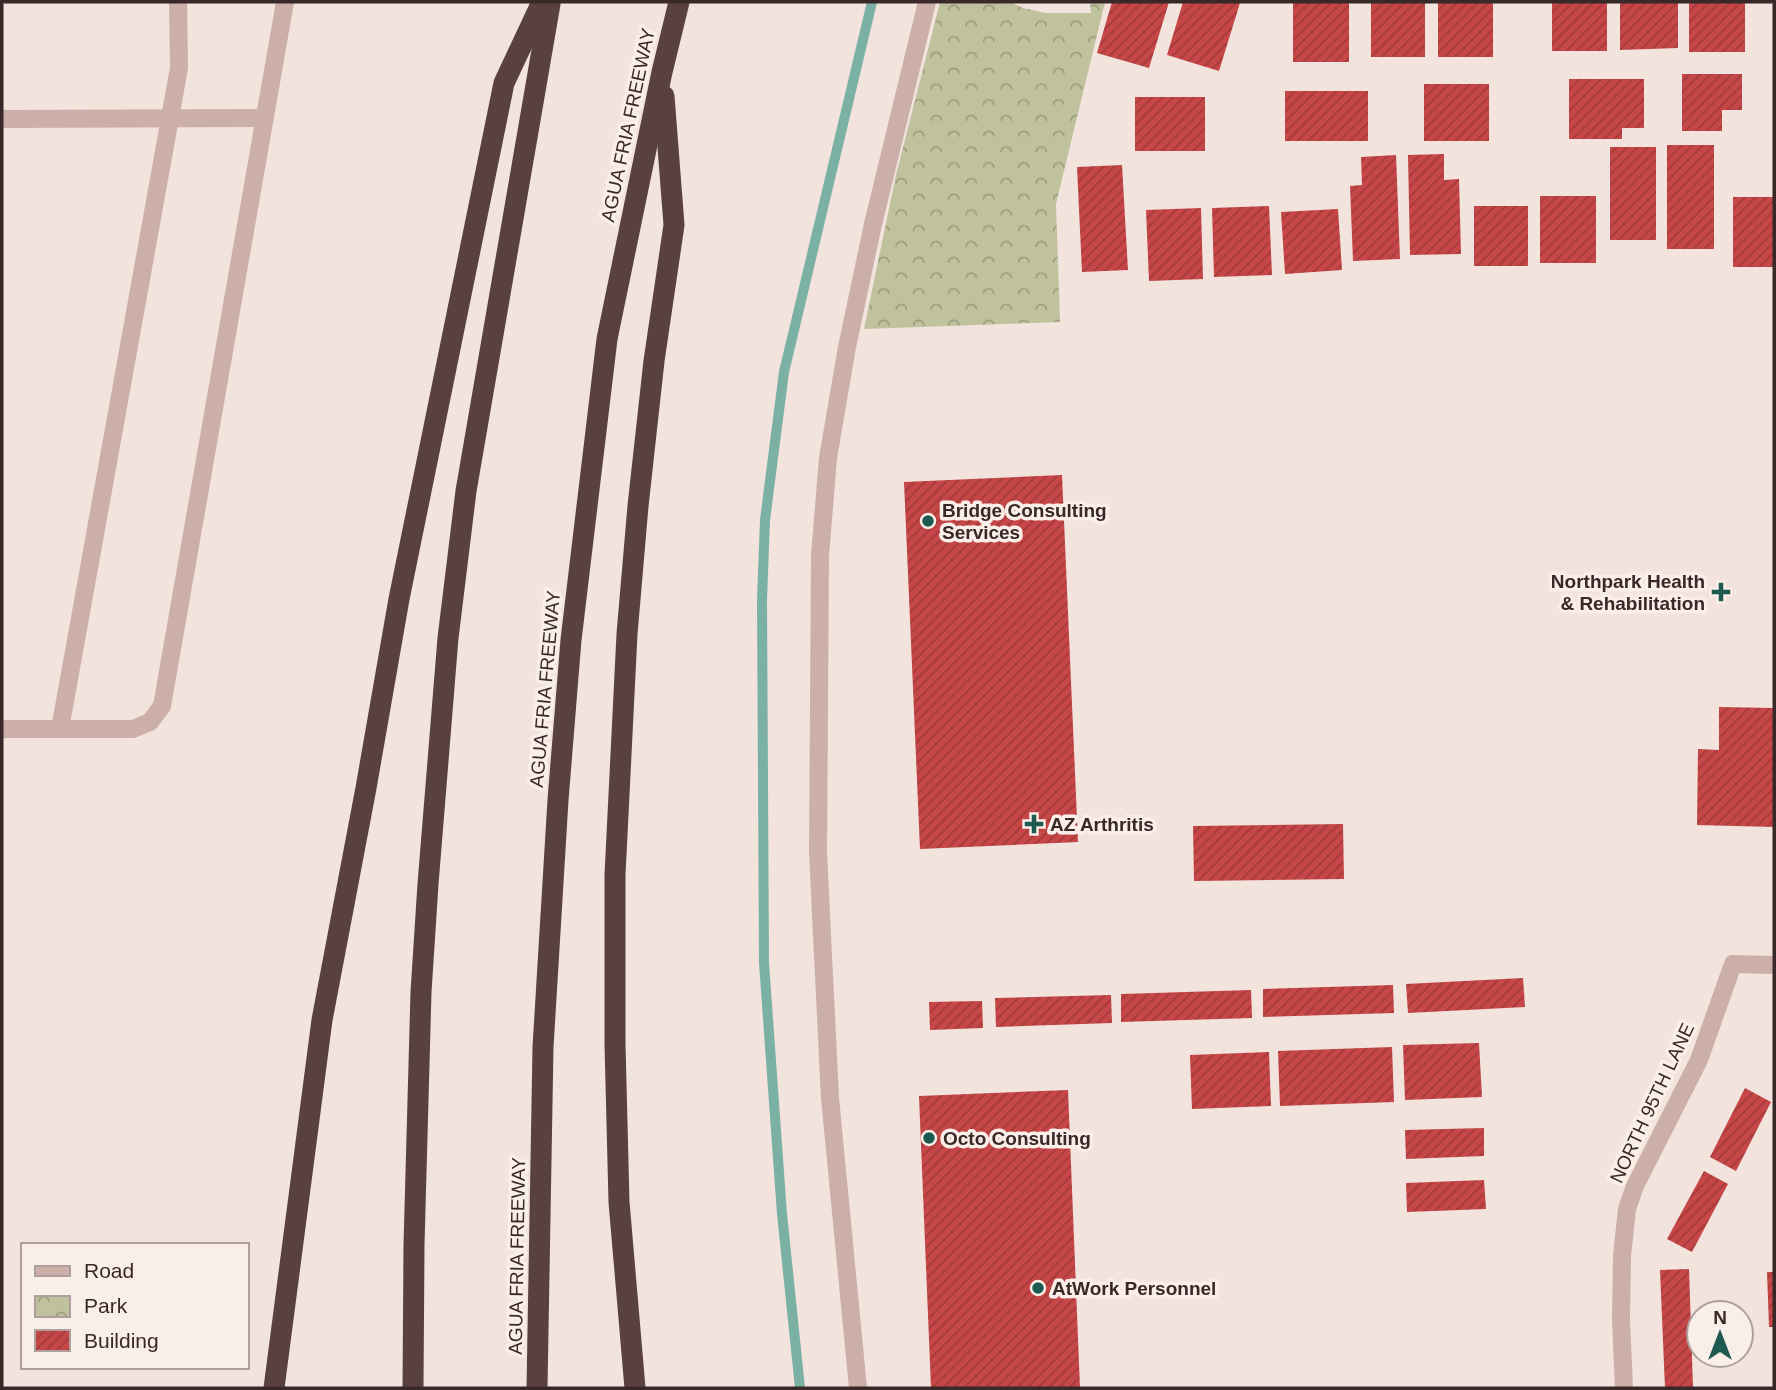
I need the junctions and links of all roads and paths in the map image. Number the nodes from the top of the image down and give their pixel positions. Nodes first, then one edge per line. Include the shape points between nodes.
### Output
1 (178, 2) edge
2 (285, 2) edge
3 (542, 2) edge
4 (550, 2) edge
5 (679, 2) edge
6 (926, 2) edge
7 (662, 72) junction
8 (265, 118) junction
9 (169, 119) junction
10 (2, 120) edge
11 (2, 729) edge
12 (60, 729) junction
13 (1774, 965) edge
14 (274, 1388) edge
15 (413, 1388) edge
16 (537, 1388) edge
17 (635, 1388) edge
18 (858, 1388) edge
19 (1624, 1388) edge

1 - 9 street via 179,68
2 - 8 street
3 - 14 highway via 504,83 399,598 323,1020
4 - 15 highway via 466,491 448,638 421,992
5 - 7 highway, AGUA FRIA FREEWAY
6 - 18 street via 847,347 828,458 820,556 819,881 830,1098
7 - 16 highway, AGUA FRIA FREEWAY via 607,339 571,640 544,1047
7 - 17 highway via 674,225 638,506 615,875 619,1202
8 - 9 street
8 - 12 street via 162,706 149,722 133,729
9 - 10 street
9 - 12 street
11 - 12 street
13 - 19 street, NORTH 95TH LANE via 1733,964 1699,1060 1635,1186 1627,1209 1622,1256

